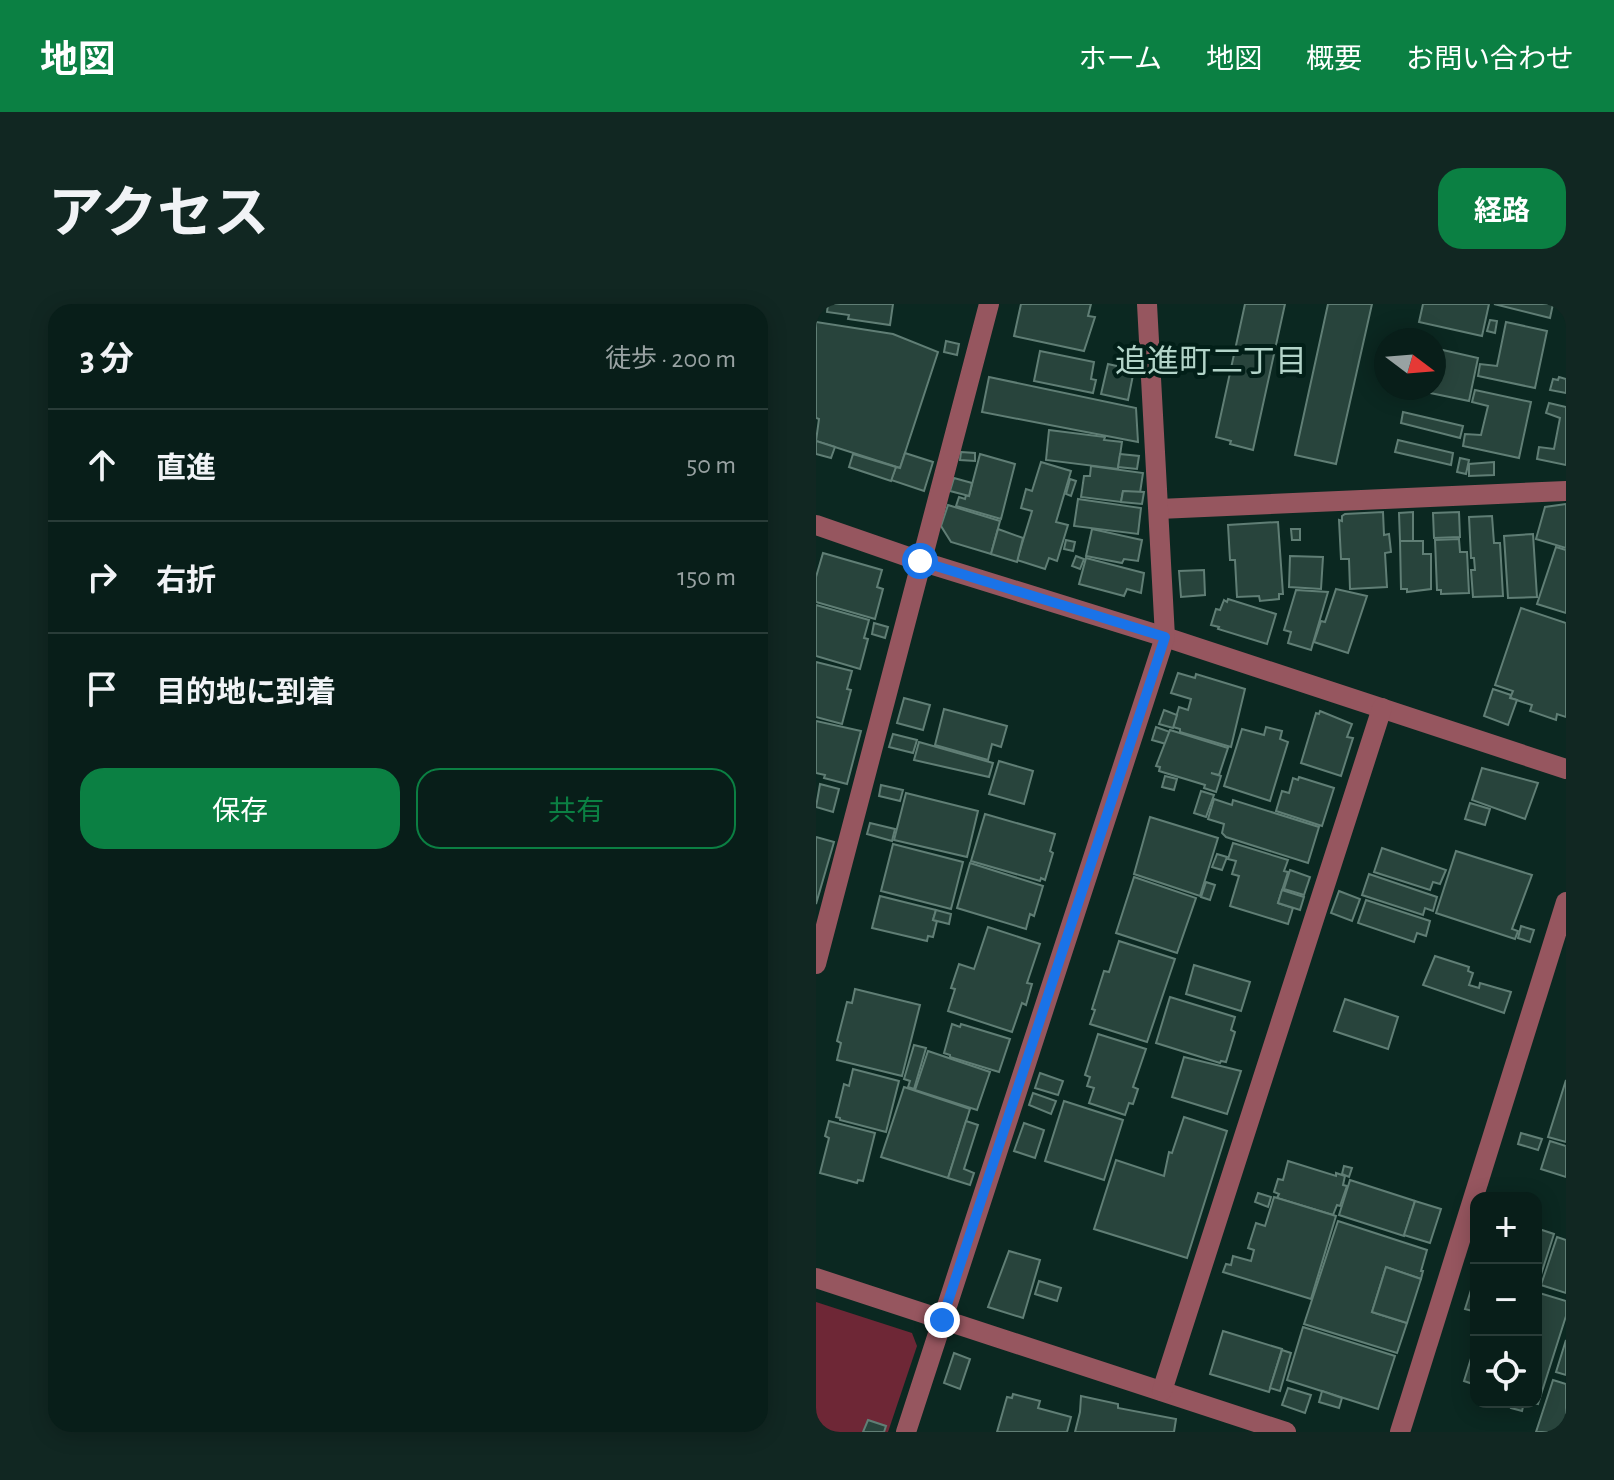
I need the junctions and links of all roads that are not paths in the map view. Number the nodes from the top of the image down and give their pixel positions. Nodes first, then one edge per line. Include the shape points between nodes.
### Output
1 (989, 304) edge
2 (1147, 304) edge
3 (1566, 491) edge
4 (1159, 509) junction
5 (816, 525) edge
6 (920, 561) junction
7 (1165, 637) junction
8 (1382, 708) junction
9 (1566, 769) edge
10 (1566, 902) edge
11 (816, 964) edge
12 (816, 1278) edge
13 (942, 1320) junction
14 (1162, 1391) junction
15 (906, 1432) edge
16 (1286, 1432) edge
17 (1400, 1432) edge

1 - 6 street
2 - 4 street
3 - 4 street
4 - 7 street
5 - 6 street
6 - 7 street
6 - 11 street
7 - 8 street
7 - 13 street
8 - 9 street
8 - 14 street
10 - 17 street
12 - 13 street
13 - 14 street
13 - 15 street
14 - 16 street

